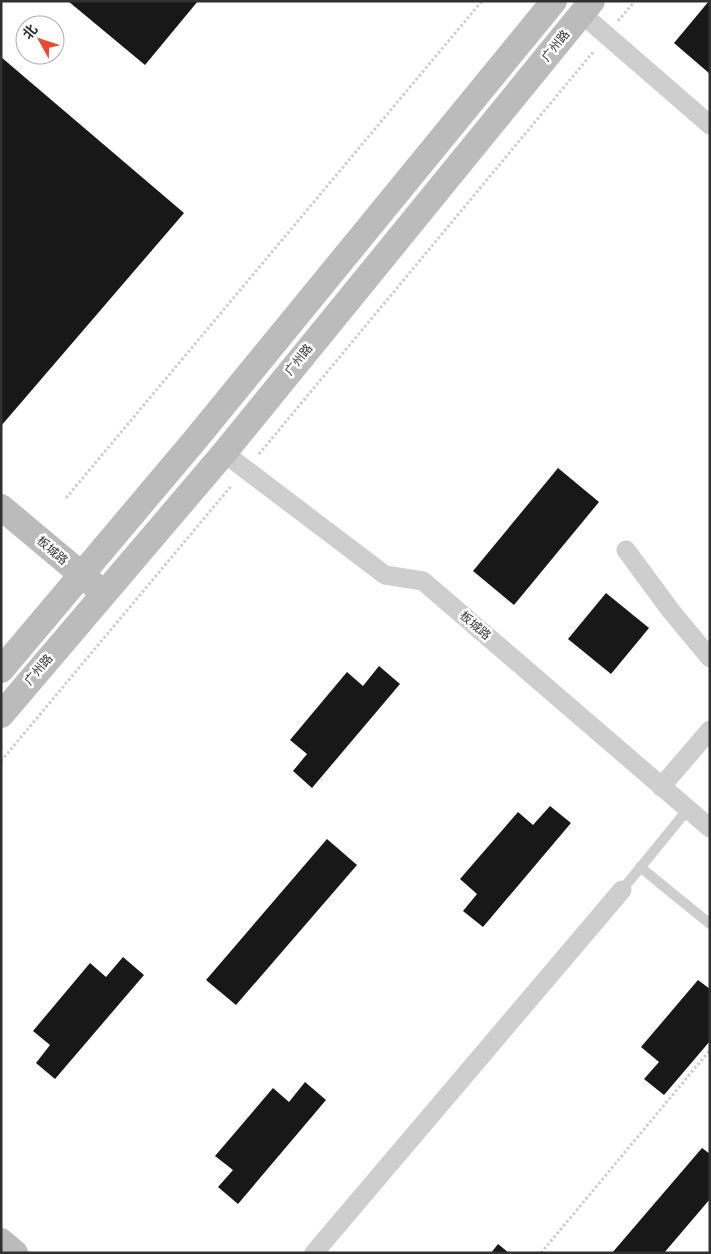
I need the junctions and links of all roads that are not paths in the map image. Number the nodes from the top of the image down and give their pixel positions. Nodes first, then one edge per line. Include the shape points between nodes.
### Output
1 (554, 1) edge
2 (587, 8) edge
3 (710, 125) edge
4 (224, 453) junction
5 (1, 507) edge
6 (626, 550) dead end
7 (81, 575) junction
8 (104, 594) junction
9 (710, 658) edge
10 (1, 670) edge
11 (1, 715) edge
12 (710, 730) edge
13 (661, 787) junction
14 (688, 809) junction
15 (710, 828) edge
16 (640, 867) junction
17 (622, 890) joint
18 (710, 924) edge
19 (1, 1242) edge
20 (15, 1253) edge
21 (314, 1253) edge

1 - 7 main road
2 - 3 street via 607,36
2 - 4 main road, 广州路
4 - 8 main road, 广州路
4 - 13 street, 板城路 via 386,575 422,581
5 - 7 main road, 板城路
6 - 9 street via 670,611
7 - 8 main road, 板城路
7 - 10 main road
8 - 11 main road, 广州路
12 - 13 street
13 - 14 street, 板城路
14 - 15 street, 板城路
14 - 16 lane
16 - 17 lane
16 - 18 lane
17 - 21 street
19 - 20 main road

